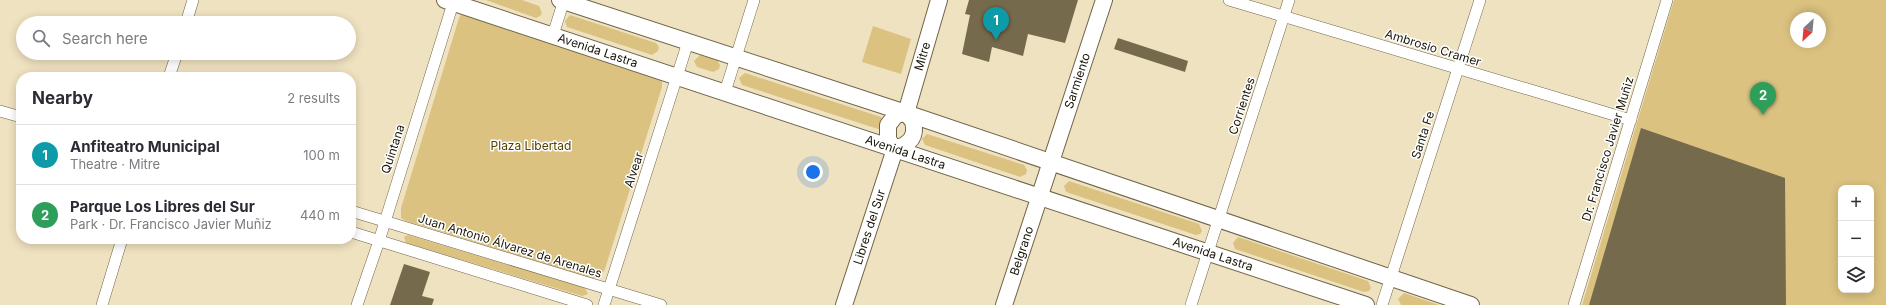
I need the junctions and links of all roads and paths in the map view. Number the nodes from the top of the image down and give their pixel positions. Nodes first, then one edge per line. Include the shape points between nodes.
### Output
1 (192, 0) edge
2 (563, 0) edge
3 (754, 0) edge
4 (939, 0) edge
5 (1104, 0) edge
6 (1229, 0) edge
7 (1290, 0) edge
8 (1480, 0) edge
9 (1667, 0) edge
10 (451, 1) edge
11 (188, 16) edge
12 (1284, 16) junction
13 (553, 35) junction
14 (688, 42) junction
15 (736, 57) junction
16 (175, 60) edge
17 (1458, 68) junction
18 (171, 72) edge
19 (677, 77) junction
20 (725, 92) junction
21 (0, 111) edge
22 (906, 113) junction
23 (16, 116) edge
24 (1631, 120) junction
25 (895, 149) junction
26 (1051, 162) junction
27 (1040, 197) junction
28 (356, 213) edge
29 (1219, 219) junction
30 (384, 221) junction
31 (356, 233) edge
32 (379, 240) junction
33 (120, 244) edge
34 (1208, 253) junction
35 (1391, 278) junction
36 (609, 290) junction
37 (102, 305) edge
38 (356, 305) edge
39 (587, 305) edge
40 (604, 305) edge
41 (661, 305) edge
42 (844, 305) edge
43 (1004, 305) edge
44 (1191, 305) edge
45 (1366, 305) edge
46 (1382, 305) edge
47 (1471, 305) edge
48 (1574, 305) edge

1 - 11 street
2 - 13 street
2 - 14 main road
3 - 15 street
4 - 22 main road, Mitre
5 - 26 main road, Sarmiento
6 - 12 street, Ambrosio Cramer
7 - 12 street, Corrientes
8 - 17 street, Santa Fe
9 - 24 street, Dr. Francisco Javier Muñiz
10 - 13 main road, Avenida Lastra
10 - 30 street, Quintana
12 - 17 street, Ambrosio Cramer
12 - 29 street, Corrientes
13 - 19 main road, Avenida Lastra
14 - 15 main road
14 - 19 street, Alvear
15 - 20 street
15 - 22 main road
16 - 18 street
17 - 24 street, Ambrosio Cramer
17 - 35 street, Santa Fe
19 - 20 main road, Avenida Lastra
19 - 36 street, Alvear
20 - 25 main road, Avenida Lastra
21 - 23 street
22 - 25 main road via 896,115 888,125 888,140
22 - 25 main road via 914,121 914,134 905,146
22 - 26 main road
24 - 48 street, Dr. Francisco Javier Muñiz
25 - 27 main road, Avenida Lastra
25 - 42 main road, Libres del Sur
26 - 27 main road, Sarmiento
26 - 29 main road
27 - 34 main road, Avenida Lastra
27 - 43 main road, Belgrano
28 - 30 street, Juan Antonio Álvarez de Arenales
29 - 34 street, Corrientes
29 - 35 main road
30 - 32 street, Quintana
30 - 36 street, Juan Antonio Álvarez de Arenales
31 - 32 street
32 - 38 street, Quintana
32 - 39 street
33 - 37 street
34 - 44 street, Corrientes
34 - 45 main road, Avenida Lastra
35 - 46 street, Santa Fe
35 - 47 main road
36 - 40 street, Alvear
36 - 41 street, Juan Antonio Álvarez de Arenales

